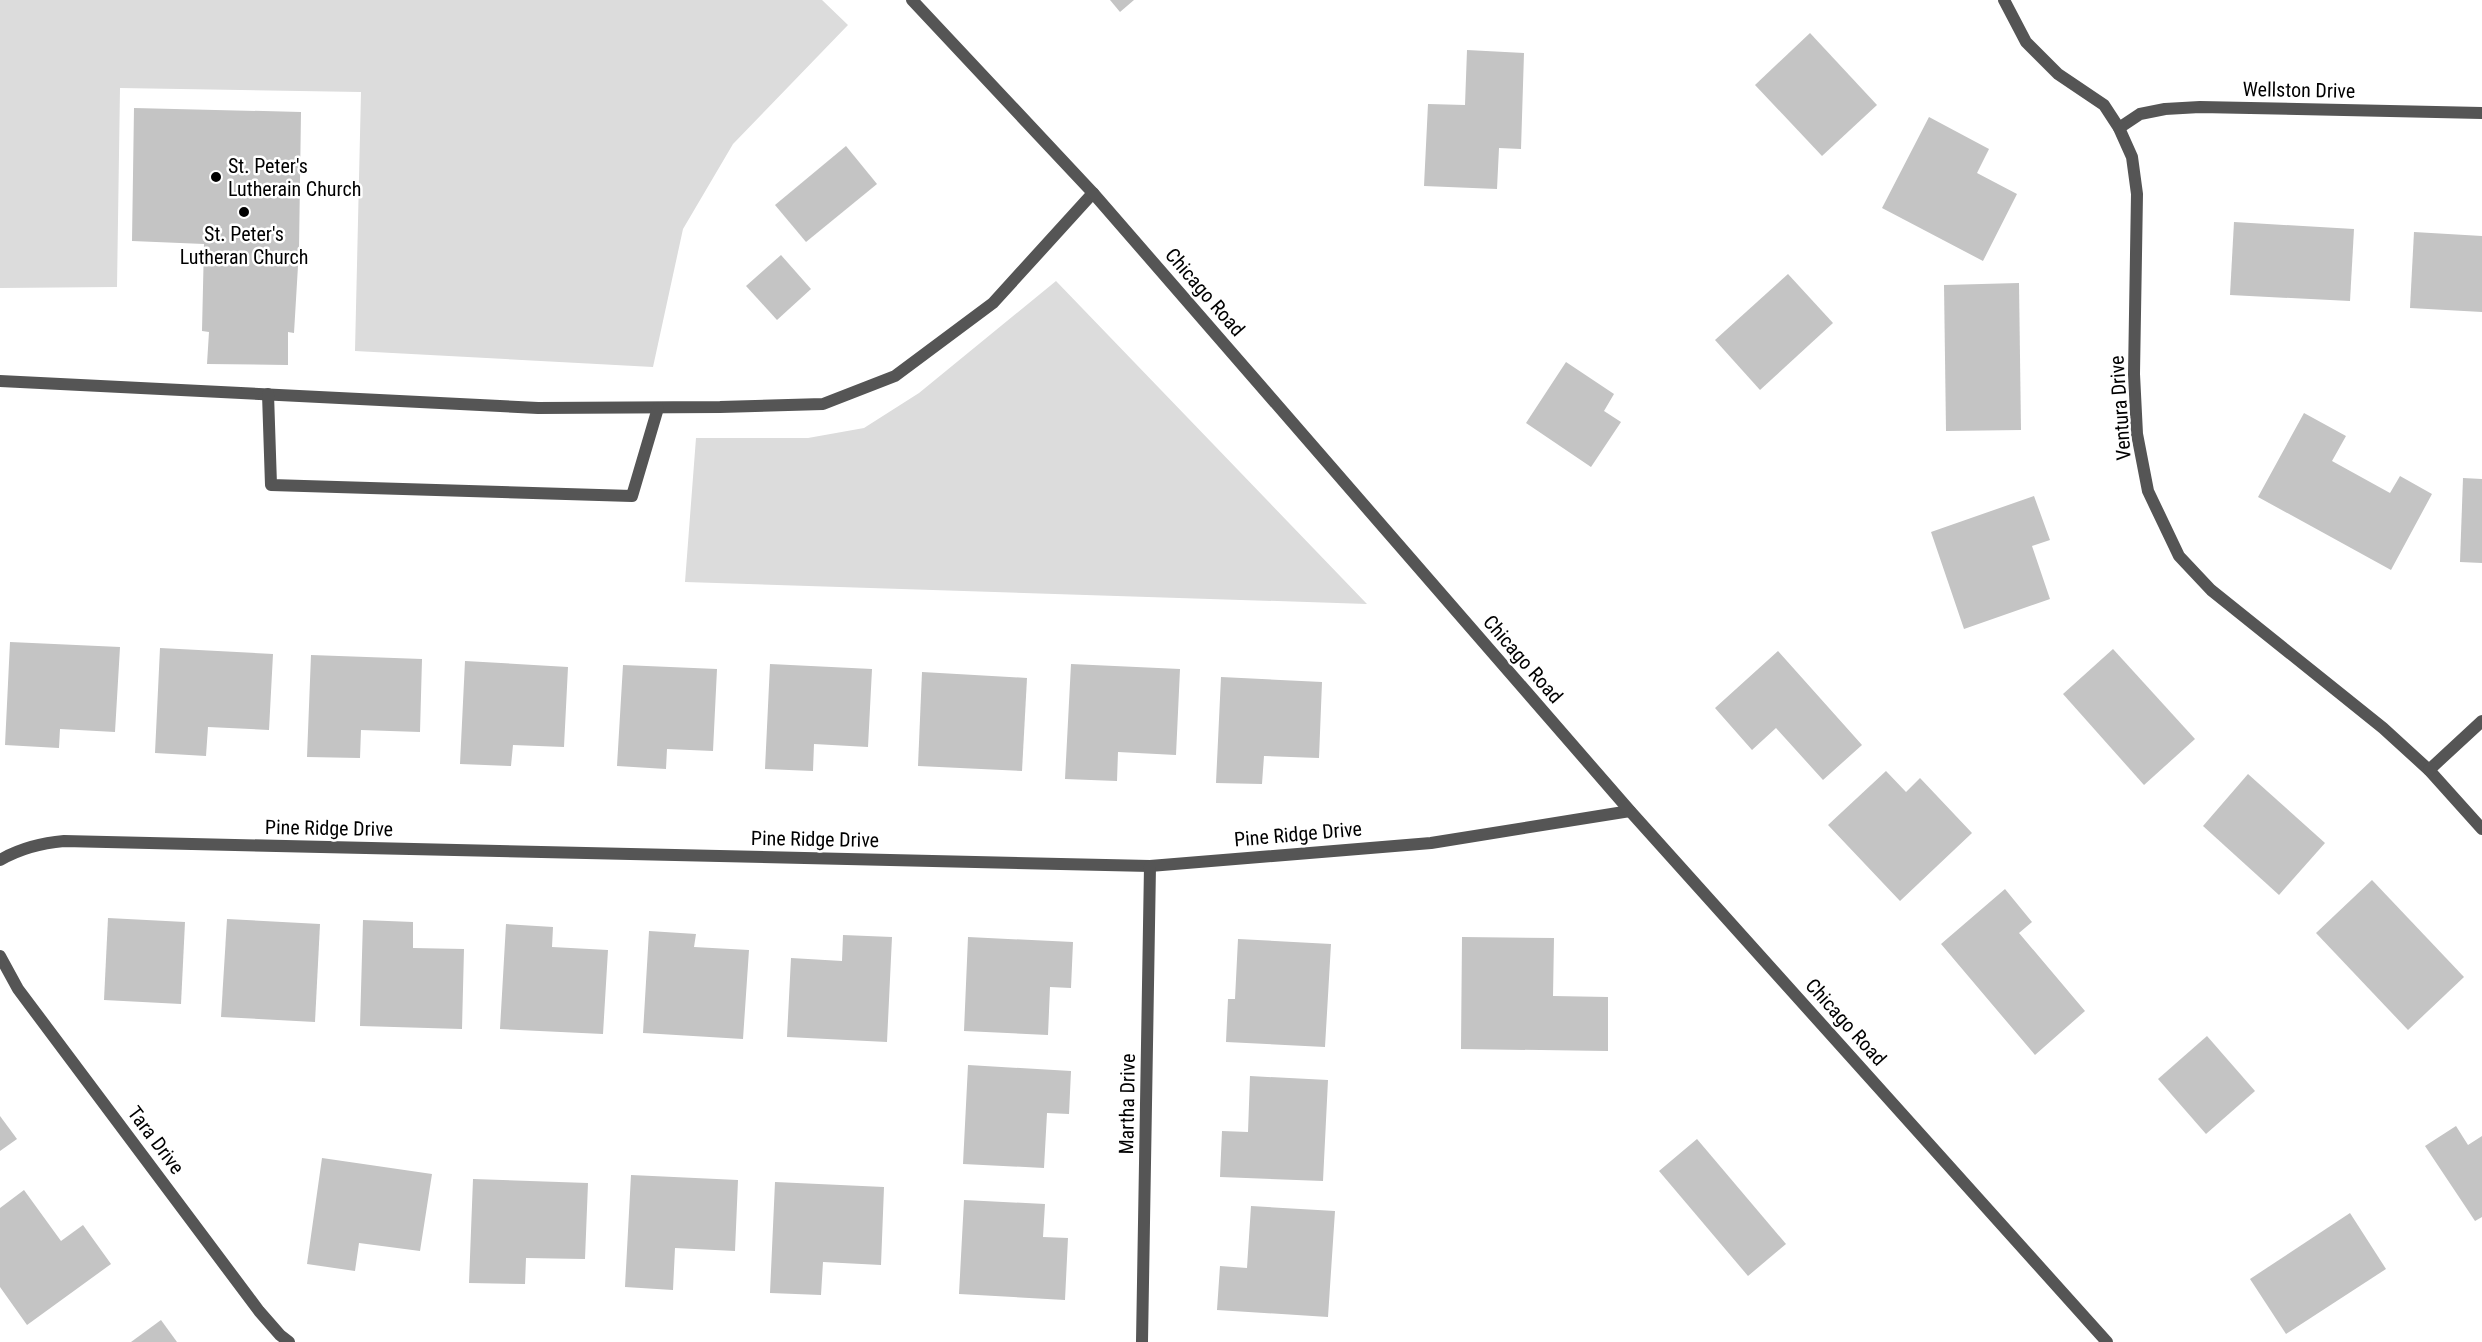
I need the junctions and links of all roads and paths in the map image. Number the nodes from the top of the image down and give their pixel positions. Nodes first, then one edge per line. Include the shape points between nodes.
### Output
1 (912, 0) edge
2 (2004, 0) edge
3 (2482, 113) edge
4 (2119, 128) junction
5 (1093, 193) junction
6 (0, 381) edge
7 (268, 394) junction
8 (658, 408) junction
9 (2482, 721) edge
10 (2429, 770) junction
11 (1630, 811) junction
12 (2482, 829) edge
13 (0, 860) edge
14 (1150, 866) junction
15 (0, 956) edge
16 (289, 1342) edge
17 (1142, 1342) edge
18 (2107, 1342) edge

1 - 5 street, Chicago Road
2 - 4 street, Ventura Drive via 2026,42 2058,74 2104,105
3 - 4 street, Wellston Drive via 2200,107 2140,114
4 - 10 street, Ventura Drive via 2132,157 2138,194 2134,374 2137,434 2148,491 2179,556 2211,590 2383,728
5 - 8 street via 993,303 895,376 823,404
5 - 11 street, Chicago Road
6 - 7 street
7 - 8 street via 538,408
7 - 8 street via 271,485 632,496
9 - 10 street
10 - 12 street, Ventura Drive
11 - 14 street, Pine Ridge Drive via 1431,843
11 - 18 street, Chicago Road
13 - 14 street, Pine Ridge Drive via 39,843 64,841
14 - 17 street, Martha Drive
15 - 16 street, Tara Drive via 18,988 259,1311

